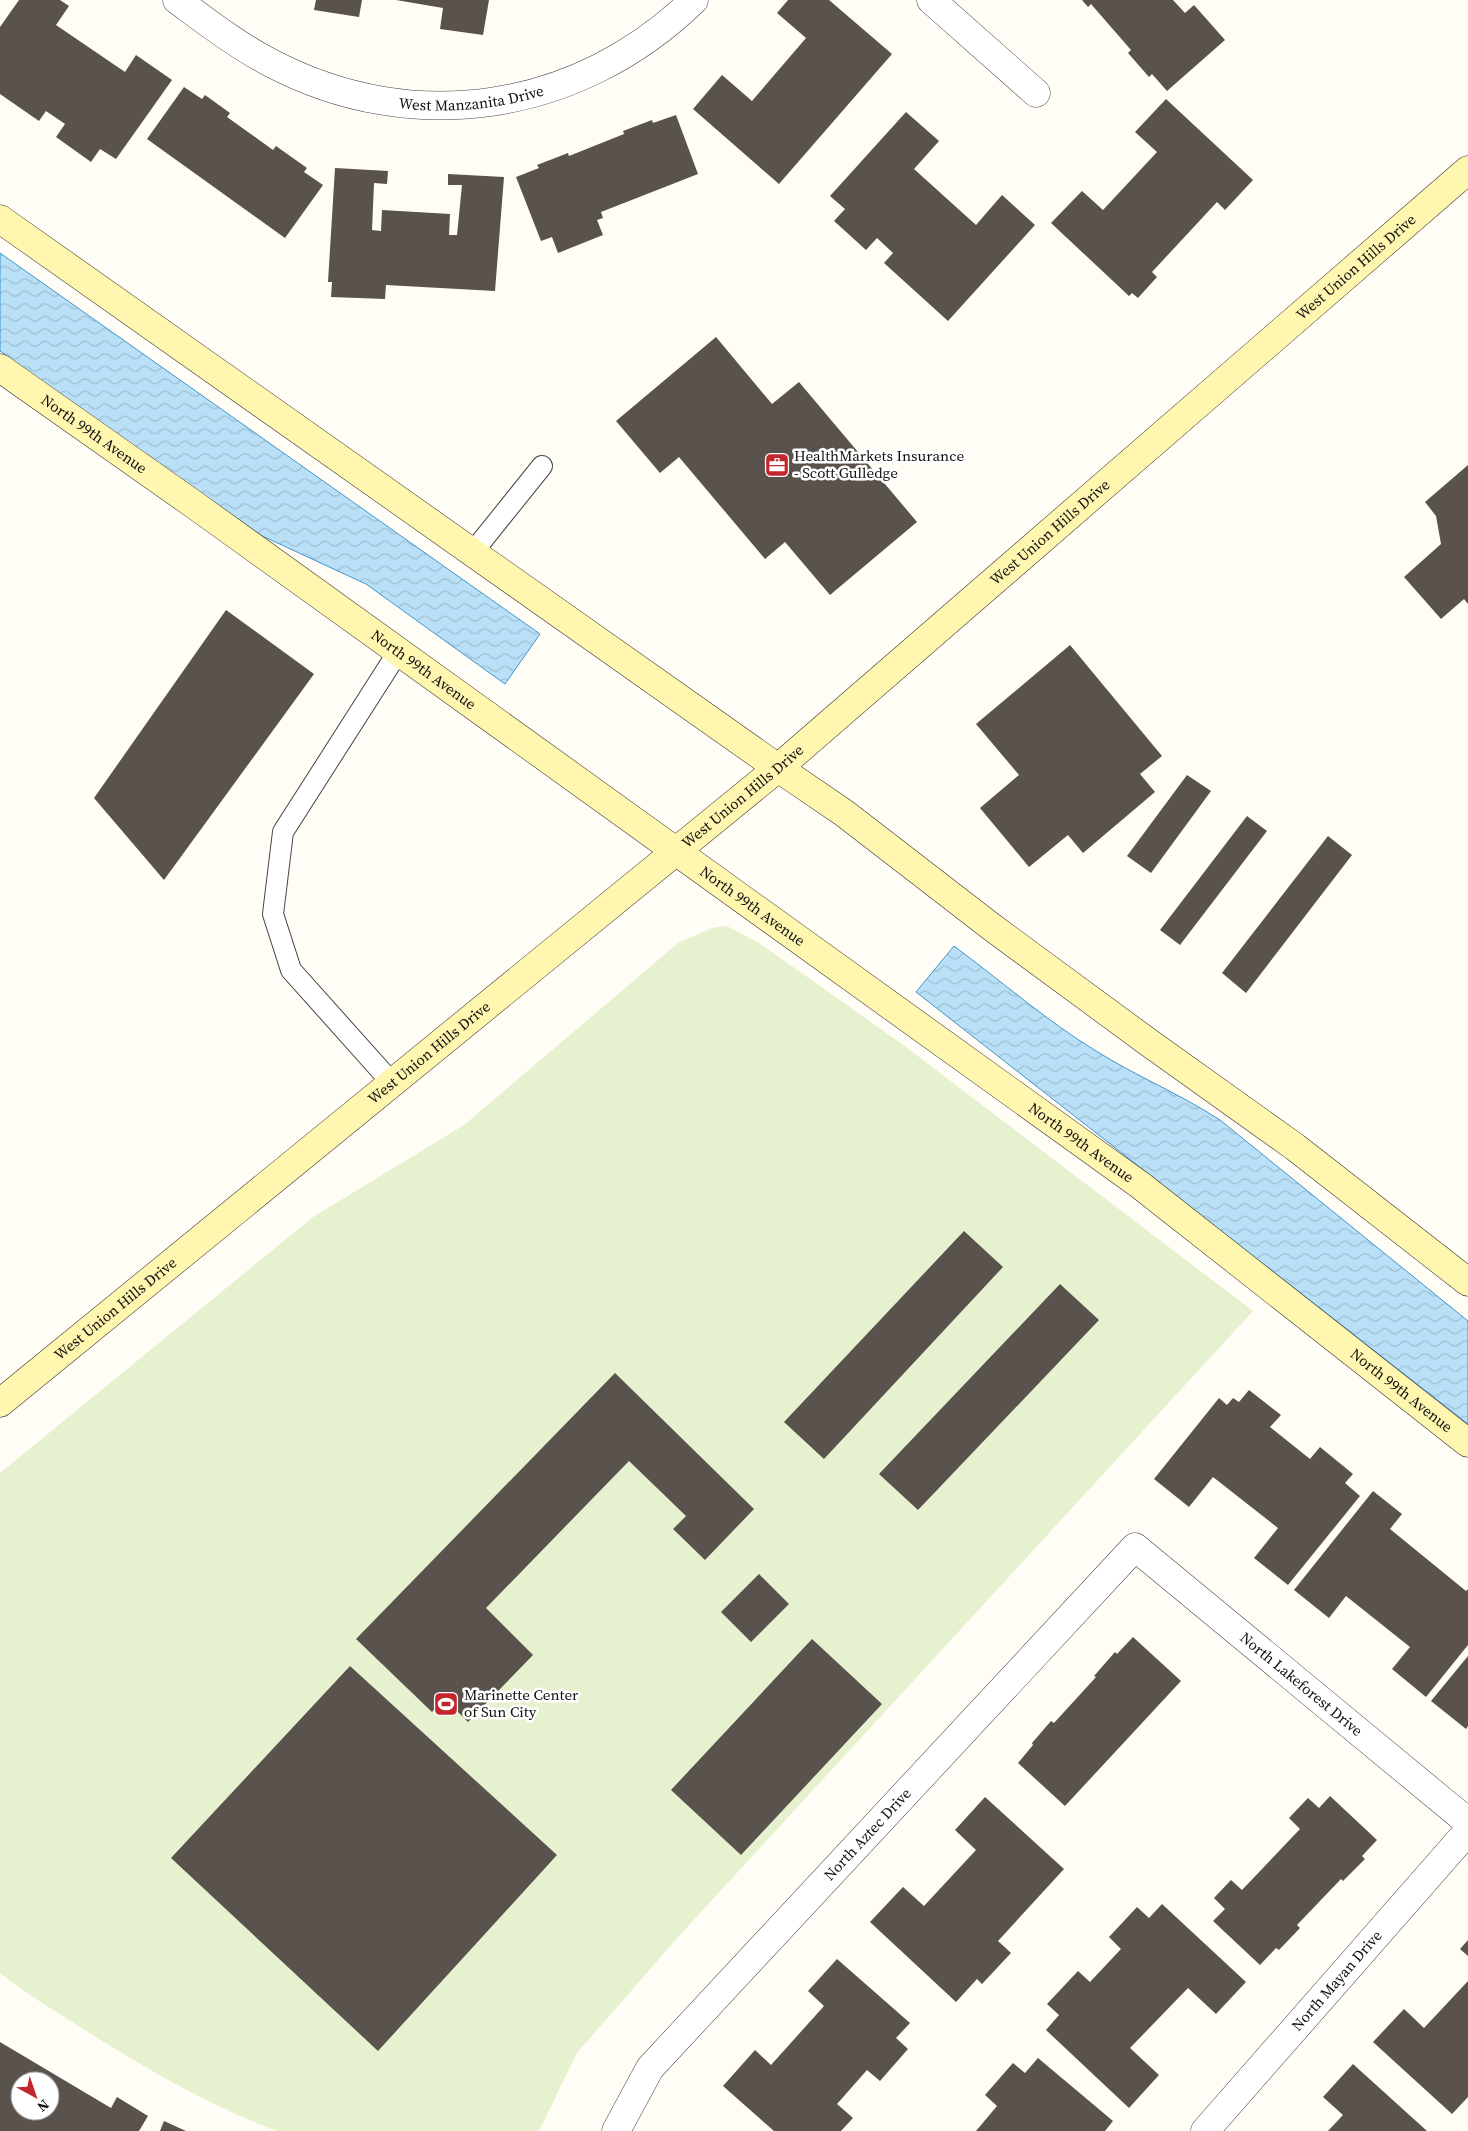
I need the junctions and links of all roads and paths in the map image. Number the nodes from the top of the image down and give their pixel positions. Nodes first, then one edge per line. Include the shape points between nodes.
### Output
1 (177, 0) edge
2 (694, 0) edge
3 (931, 0) edge
4 (1036, 93) dead end
5 (1468, 170) edge
6 (0, 219) edge
7 (0, 368) edge
8 (542, 466) dead end
9 (473, 552) junction
10 (398, 652) junction
11 (778, 768) junction
12 (677, 852) junction
13 (392, 1083) junction
14 (1468, 1282) edge
15 (0, 1403) edge
16 (1468, 1443) edge
17 (1134, 1547) joint
18 (1468, 1822) edge
19 (1468, 1831) edge
20 (616, 2131) edge
21 (1204, 2131) edge

1 - 2 street, West Manzanita Drive via 270,63 312,82 393,103 438,106 524,97 567,83 642,45
3 - 4 street
5 - 11 main road, West Union Hills Drive
6 - 9 main road
7 - 10 main road, North 99th Avenue
8 - 9 lane
9 - 11 main road
10 - 12 main road, North 99th Avenue
10 - 13 lane via 283,832 273,914 292,970
11 - 12 main road, West Union Hills Drive
11 - 14 main road via 844,813 993,928 1295,1147
12 - 13 main road, West Union Hills Drive
12 - 16 main road, North 99th Avenue via 1140,1185
13 - 15 main road, West Union Hills Drive
17 - 18 street, North Lakeforest Drive
17 - 20 street, North Aztec Drive via 650,2068
19 - 21 street, North Mayan Drive

